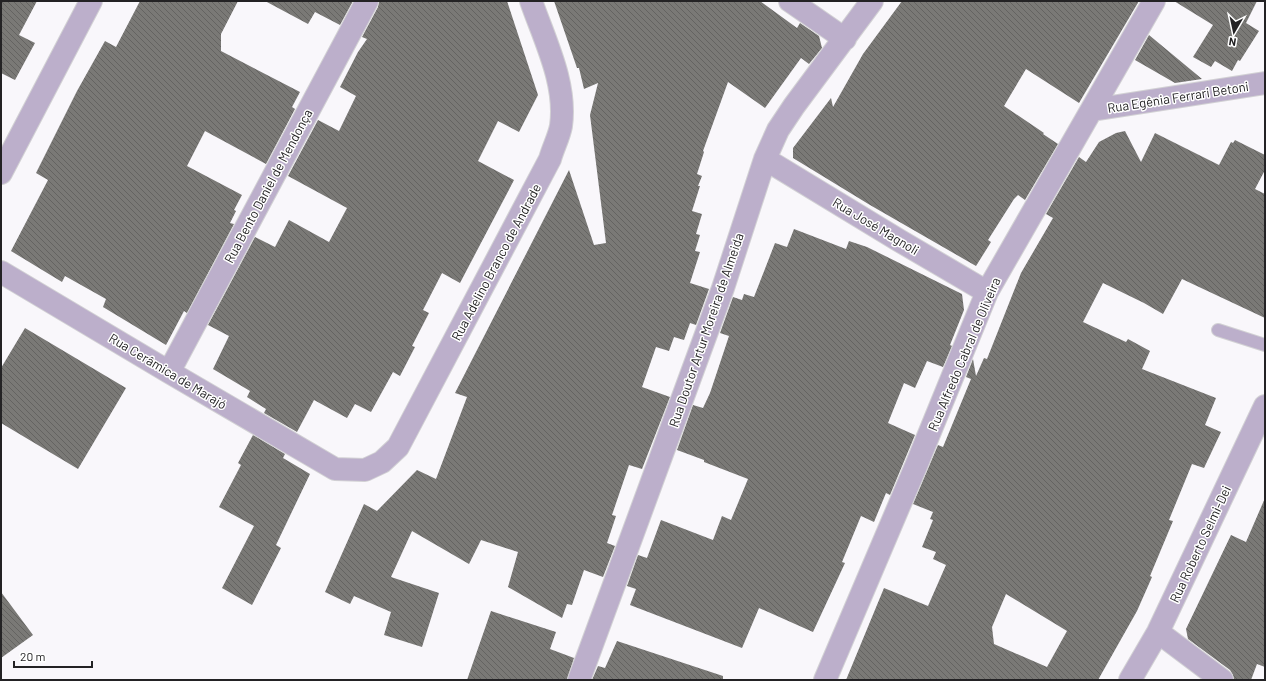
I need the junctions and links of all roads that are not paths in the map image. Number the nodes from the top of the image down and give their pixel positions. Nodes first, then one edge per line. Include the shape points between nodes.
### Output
1 (91, 1) edge
2 (367, 1) edge
3 (531, 1) edge
4 (790, 1) edge
5 (872, 1) edge
6 (1154, 1) edge
7 (845, 38) junction
8 (1265, 83) edge
9 (1092, 110) junction
10 (765, 158) junction
11 (1, 173) edge
12 (1, 272) edge
13 (987, 292) junction
14 (1218, 330) dead end
15 (1265, 345) edge
16 (169, 372) junction
17 (1265, 406) edge
18 (335, 469) joint
19 (1158, 632) junction
20 (579, 680) edge
21 (825, 680) edge
22 (1130, 680) edge
23 (1222, 680) edge

1 - 11 street
2 - 16 street, Rua Bento Daniel de Mendonça
3 - 18 street, Rua Adelino Branco de Andrade via 559,81 562,105 561,128 550,159 398,447 382,462 365,470
4 - 7 street
5 - 7 street, Rua Doutor Artur Moreira de Almeida
6 - 9 street, Rua Alfredo Cabral de Oliveira
7 - 10 street, Rua Doutor Artur Moreira de Almeida via 794,106 778,130
8 - 9 street, Rua Egênia Ferrari Betoni
9 - 13 street, Rua Alfredo Cabral de Oliveira
10 - 13 street, Rua José Magnoli
10 - 20 street, Rua Doutor Artur Moreira de Almeida via 723,288
12 - 16 street, Rua Cerâmica de Marajó
13 - 21 street, Rua Alfredo Cabral de Oliveira
14 - 15 lane
16 - 18 street, Rua Cerâmica de Marajó
17 - 19 street, Rua Roberto Selmi-Dei
19 - 22 street, Rua Roberto Selmi-Dei
19 - 23 street

